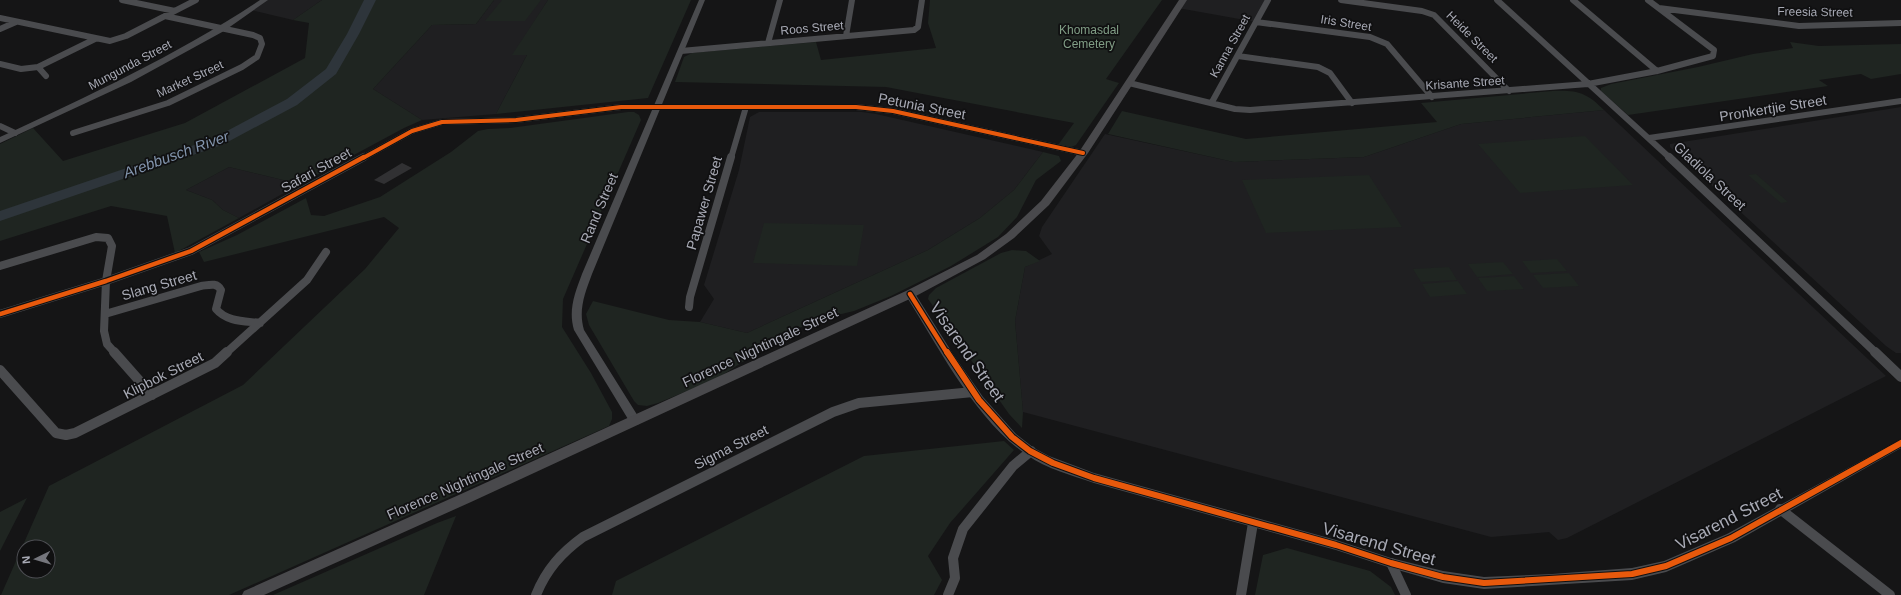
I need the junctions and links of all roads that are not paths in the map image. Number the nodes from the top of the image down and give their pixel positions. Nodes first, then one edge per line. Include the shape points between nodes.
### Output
1 (122, 0) edge
2 (196, 0) edge
3 (265, 0) edge
4 (702, 0) edge
5 (780, 0) edge
6 (852, 0) edge
7 (922, 0) edge
8 (1183, 0) edge
9 (1268, 0) edge
10 (1341, 0) edge
11 (1497, 0) edge
12 (1573, 0) edge
13 (1648, 0) edge
14 (1658, 8) junction
15 (175, 11) junction
16 (165, 16) junction
17 (0, 18) edge
18 (16, 22) junction
19 (1256, 22) junction
20 (1901, 23) edge
21 (221, 28) junction
22 (0, 29) edge
23 (846, 36) junction
24 (95, 39) junction
25 (768, 43) junction
26 (681, 51) junction
27 (1238, 56) junction
28 (0, 64) edge
29 (38, 67) junction
30 (1657, 71) junction
31 (46, 76) dead end
32 (1129, 83) junction
33 (1588, 84) junction
34 (1509, 91) junction
35 (1432, 96) junction
36 (1901, 101) edge
37 (1212, 102) junction
38 (1352, 103) junction
39 (657, 106) junction
40 (746, 107) junction
41 (0, 126) edge
42 (15, 133) junction
43 (73, 133) dead end
44 (1649, 138) junction
45 (0, 140) edge
46 (1083, 153) junction
47 (326, 252) dead end
48 (0, 266) edge
49 (106, 281) junction
50 (910, 294) junction
51 (689, 307) dead end
52 (0, 314) edge
53 (105, 314) junction
54 (260, 323) junction
55 (0, 370) edge
56 (1901, 377) edge
57 (973, 392) junction
58 (152, 395) junction
59 (635, 421) junction
60 (1901, 443) edge
61 (1031, 451) junction
62 (1780, 509) junction
63 (1253, 523) junction
64 (1391, 563) junction
65 (249, 595) edge
66 (536, 595) edge
67 (948, 595) edge
68 (1241, 595) edge
69 (1406, 595) edge
70 (1890, 595) edge

1 - 15 street
2 - 15 street
3 - 21 street, Mungunda Street
4 - 26 street, Rand Street
5 - 25 street
6 - 23 street
7 - 23 street, Roos Street via 920,22 914,30
8 - 32 main road, Florence Nightingale Street
9 - 19 street, Kanna Street
10 - 34 street, Heide Street via 1422,11 1434,15
11 - 33 street, Gladiola Street
12 - 30 street
13 - 14 street, Krisante Street
14 - 20 street, Freesia Street via 1799,26
14 - 30 street, Krisante Street via 1715,53 1713,56
15 - 16 street
16 - 21 street
16 - 24 street via 116,40
17 - 18 street
18 - 22 street
18 - 24 street
19 - 27 street, Kanna Street
19 - 35 street, Iris Street via 1382,41
21 - 42 street, Mungunda Street via 128,80
21 - 43 street, Market Street via 260,38 262,44 257,57 168,104
23 - 25 street, Roos Street
24 - 29 street
25 - 26 street, Roos Street
26 - 39 street, Rand Street
27 - 37 street, Kanna Street
27 - 38 street via 1318,67 1330,73
28 - 29 street via 21,69
29 - 31 street
30 - 33 street, Krisante Street
32 - 37 street, Krisante Street
32 - 46 main road, Florence Nightingale Street
33 - 34 street, Krisante Street
33 - 44 street, Gladiola Street
34 - 35 street, Krisante Street
35 - 38 street, Krisante Street
36 - 44 street, Pronkertjie Street
37 - 38 street, Krisante Street via 1250,110
39 - 40 street, Petunia Street
39 - 49 street, Safari Street via 621,107 516,120 450,121 425,126 201,246 180,256
39 - 59 street, Rand Street via 575,309 575,321 579,330
40 - 46 street, Petunia Street via 872,108
40 - 51 street, Papawer Street
41 - 42 street
42 - 45 street, Mungunda Street
44 - 56 street, Gladiola Street
46 - 50 main road, Florence Nightingale Street via 1045,204 1010,236 964,267
47 - 54 street, Klipbok Street via 307,280
48 - 49 street via 103,237 108,238 112,246
49 - 52 street, Safari Street
49 - 53 street
50 - 57 street, Visarend Street
50 - 59 main road, Florence Nightingale Street
53 - 54 street, Slang Street via 215,284 221,290 216,309 220,314 236,320
53 - 58 street via 104,331 107,344
54 - 58 street, Klipbok Street via 216,363
55 - 58 street, Klipbok Street via 56,433 61,435 82,431
57 - 61 street, Visarend Street via 1008,431
57 - 66 street, Sigma Street via 858,403 833,412 583,537 553,562 542,578
59 - 65 main road, Florence Nightingale Street
60 - 62 street, Visarend Street
61 - 63 street, Visarend Street via 1067,470
61 - 67 street via 1013,466 963,529 953,558 955,578
62 - 64 street, Visarend Street via 1731,538 1666,566 1632,574 1484,583 1443,577
62 - 70 street
63 - 64 street, Visarend Street
63 - 68 street
64 - 69 street

